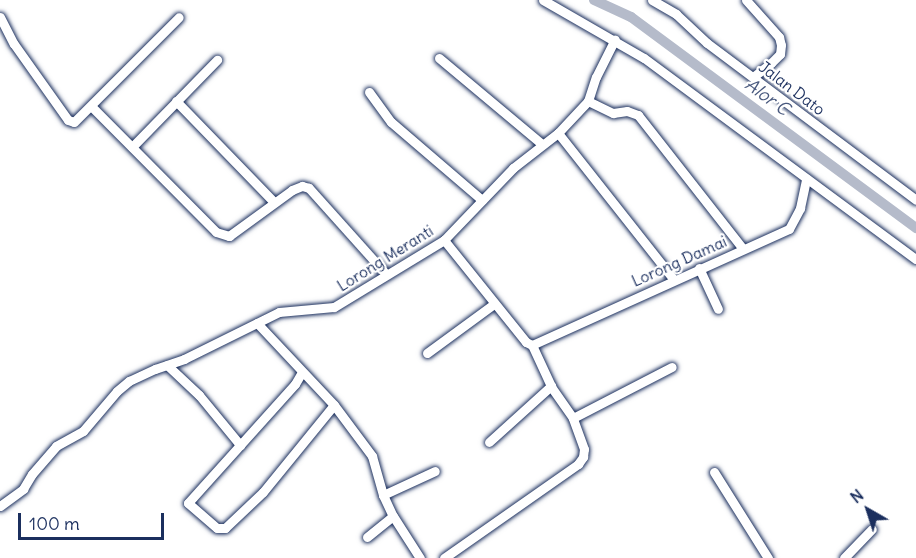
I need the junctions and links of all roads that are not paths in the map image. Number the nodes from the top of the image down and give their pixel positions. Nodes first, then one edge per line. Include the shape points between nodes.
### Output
1 (543, 0) edge
2 (652, 0) edge
3 (746, 0) edge
4 (0, 17) edge
5 (178, 17) dead end
6 (615, 39) junction
7 (439, 58) dead end
8 (217, 60) dead end
9 (753, 77) junction
10 (369, 92) dead end
11 (176, 101) junction
12 (588, 101) junction
13 (92, 107) junction
14 (558, 133) junction
15 (542, 144) junction
16 (132, 147) junction
17 (806, 178) junction
18 (482, 200) junction
19 (916, 200) edge
20 (274, 202) junction
21 (444, 240) junction
22 (743, 249) junction
23 (916, 259) edge
24 (699, 268) junction
25 (386, 274) junction
26 (674, 280) junction
27 (494, 304) junction
28 (718, 309) dead end
29 (257, 323) junction
30 (532, 345) junction
31 (427, 353) dead end
32 (167, 365) junction
33 (672, 367) dead end
34 (302, 372) junction
35 (551, 386) junction
36 (334, 405) junction
37 (573, 418) junction
38 (489, 441) dead end
39 (240, 445) junction
40 (435, 471) dead end
41 (714, 472) dead end
42 (383, 495) junction
43 (0, 506) edge
44 (393, 516) junction
45 (872, 529) dead end
46 (367, 537) dead end
47 (420, 558) edge
48 (444, 558) edge
49 (766, 558) edge
50 (844, 558) edge

1 - 6 street
2 - 9 street, Jalan Dato via 676,14
3 - 9 street via 779,37 781,45 776,58
4 - 13 street via 14,44 68,120 74,122
5 - 13 street
6 - 12 street, Lorong Meranti
6 - 17 street
7 - 15 street
8 - 11 street
9 - 19 street, Jalan Dato
10 - 18 street via 391,122
11 - 16 street
11 - 20 street
12 - 14 street, Lorong Meranti
12 - 22 street via 613,113 627,111 638,115
13 - 16 street
14 - 15 street, Lorong Meranti
14 - 26 street
15 - 18 street, Lorong Meranti
16 - 20 street via 204,223 222,236 236,232
17 - 22 street, Lorong Damai via 800,208 789,229
17 - 23 street
18 - 21 street, Lorong Meranti
20 - 25 street via 302,186 309,188
21 - 25 street, Lorong Meranti
21 - 27 street
22 - 24 street, Lorong Damai
24 - 26 street, Lorong Damai
24 - 28 street
25 - 29 street, Lorong Meranti via 334,307 279,312
26 - 30 street, Lorong Damai
27 - 30 street
27 - 31 street
29 - 32 street, Lorong Meranti
29 - 34 street
30 - 35 street
32 - 39 street via 199,395
32 - 43 street, Lorong Meranti via 129,381 117,391 83,431 56,446 23,489
33 - 37 street
34 - 36 street
34 - 39 street
35 - 37 street
35 - 38 street
36 - 39 street via 263,492 225,528 217,528 188,504
36 - 42 street via 372,456
37 - 48 street via 584,449 578,464
40 - 42 street
41 - 49 street
42 - 44 street
44 - 46 street
44 - 47 street
45 - 50 street

